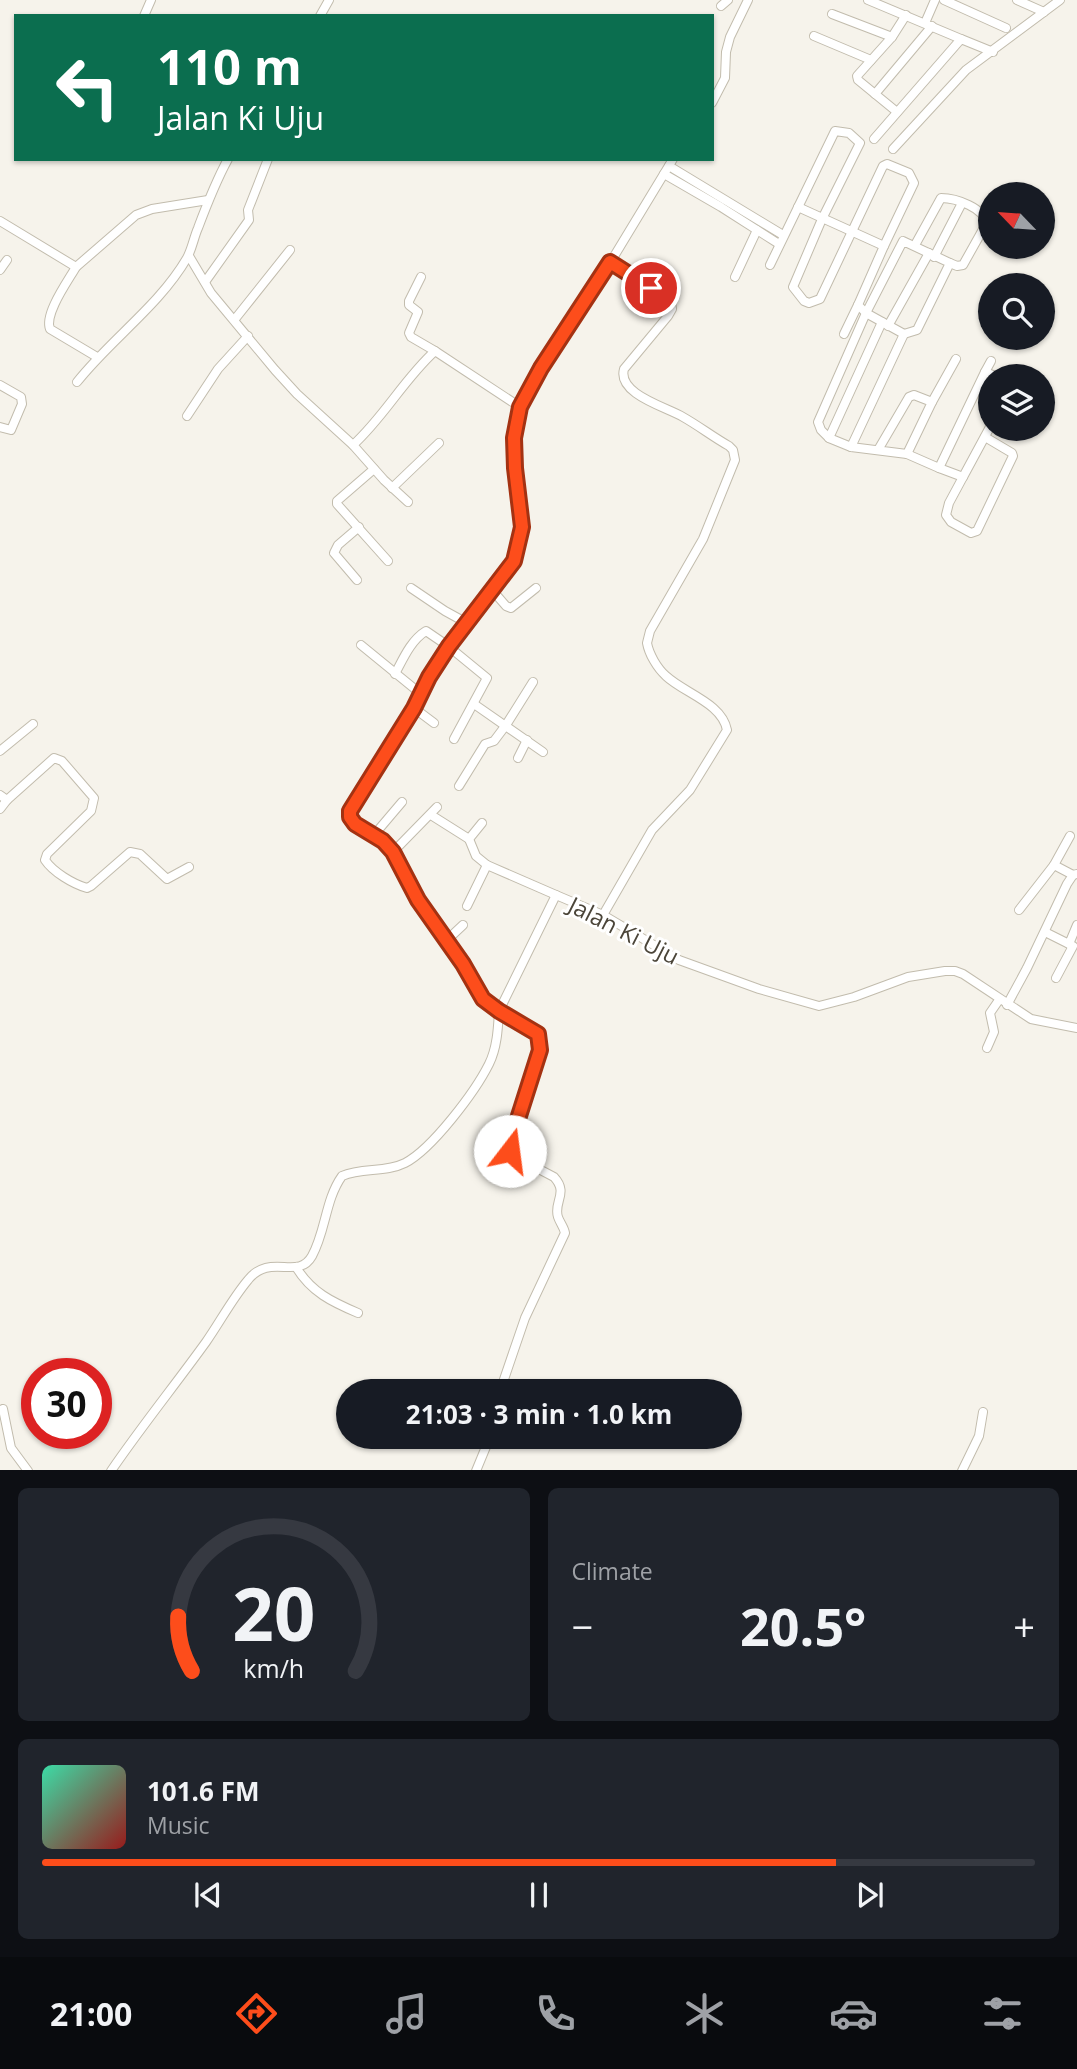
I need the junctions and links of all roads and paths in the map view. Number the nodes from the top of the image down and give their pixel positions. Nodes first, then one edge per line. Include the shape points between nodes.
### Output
1 (748, 0) edge
2 (869, 0) edge
3 (935, 0) edge
4 (945, 0) edge
5 (1017, 0) edge
6 (1060, 0) edge
7 (1044, 12) junction
8 (832, 14) dead end
9 (906, 15) junction
10 (929, 25) junction
11 (1006, 28) dead end
12 (814, 36) dead end
13 (892, 37) junction
14 (961, 39) junction
15 (993, 52) junction
16 (871, 60) junction
17 (875, 94) junction
18 (714, 99) edge
19 (897, 112) junction
20 (874, 139) dead end
21 (893, 149) dead end
22 (227, 161) edge
23 (267, 161) edge
24 (671, 163) edge
25 (664, 174) junction
26 (208, 200) junction
27 (962, 203) junction
28 (799, 207) junction
29 (822, 219) junction
30 (0, 222) edge
31 (757, 230) junction
32 (853, 233) junction
33 (781, 240) junction
34 (884, 246) junction
35 (915, 246) junction
36 (290, 250) dead end
37 (932, 255) junction
38 (189, 256) junction
39 (7, 260) dead end
40 (610, 262) junction
41 (950, 263) junction
42 (770, 265) dead end
43 (76, 267) junction
44 (0, 270) edge
45 (421, 277) dead end
46 (735, 277) dead end
47 (205, 282) junction
48 (858, 306) junction
49 (866, 313) junction
50 (235, 319) junction
51 (885, 324) junction
52 (844, 334) dead end
53 (904, 334) junction
54 (248, 337) junction
55 (435, 351) junction
56 (97, 357) junction
57 (956, 359) dead end
58 (991, 361) dead end
59 (989, 364) edge
60 (77, 382) dead end
61 (0, 385) edge
62 (978, 387) edge
63 (932, 402) junction
64 (520, 407) junction
65 (187, 416) dead end
66 (0, 427) edge
67 (829, 438) junction
68 (983, 441) edge
69 (992, 441) edge
70 (439, 443) dead end
71 (354, 445) junction
72 (851, 447) junction
73 (878, 450) junction
74 (907, 454) junction
75 (939, 468) junction
76 (374, 469) junction
77 (963, 477) junction
78 (392, 488) junction
79 (408, 502) dead end
80 (359, 527) junction
81 (388, 561) dead end
82 (357, 580) dead end
83 (411, 588) dead end
84 (536, 589) dead end
85 (493, 591) junction
86 (465, 622) junction
87 (361, 645) dead end
88 (449, 646) junction
89 (395, 674) junction
90 (533, 682) dead end
91 (421, 694) junction
92 (474, 704) junction
93 (414, 708) junction
94 (434, 723) dead end
95 (33, 724) dead end
96 (506, 725) junction
97 (454, 739) dead end
98 (527, 740) junction
99 (0, 751) edge
100 (543, 752) dead end
101 (518, 758) dead end
102 (459, 786) dead end
103 (4, 798) edge
104 (402, 802) dead end
105 (0, 809) edge
106 (482, 822) dead end
107 (374, 835) junction
108 (1070, 836) dead end
109 (469, 839) junction
110 (393, 852) junction
111 (487, 865) junction
112 (1054, 865) junction
113 (189, 867) dead end
114 (1075, 874) edge
115 (556, 895) junction
116 (467, 906) dead end
117 (1019, 910) dead end
118 (603, 915) junction
119 (463, 925) dead end
120 (1077, 925) edge
121 (1045, 932) junction
122 (447, 940) junction
123 (1069, 944) junction
124 (1056, 978) dead end
125 (1003, 1002) junction
126 (499, 1011) junction
127 (1077, 1028) edge
128 (987, 1048) dead end
129 (296, 1268) junction
130 (358, 1312) dead end
131 (504, 1379) edge
132 (3, 1409) dead end
133 (983, 1412) dead end
134 (485, 1449) edge
135 (27, 1470) edge
136 (112, 1470) edge
137 (476, 1470) edge
138 (962, 1470) edge

1 - 18 street via 730,37 725,78
2 - 9 street
3 - 10 street
4 - 11 street
5 - 7 street
6 - 7 street
7 - 15 street
8 - 13 street
9 - 10 street
9 - 13 street
10 - 14 street
10 - 17 street
12 - 16 street
13 - 16 street
14 - 15 street
14 - 19 street
15 - 21 street via 966,70
16 - 17 street via 857,78
17 - 19 street
19 - 20 street
22 - 26 street
23 - 47 street via 248,210 249,220
24 - 25 street
24 - 33 street
25 - 31 street
25 - 40 street
26 - 38 street
26 - 43 street via 136,215
27 - 35 street via 941,198
27 - 37 street
27 - 41 street via 982,212 986,224 963,265
28 - 29 street
28 - 29 street via 834,131 849,133 860,143
28 - 33 street
29 - 32 street
29 - 32 street via 793,284 796,293 809,303 820,299
30 - 43 street
31 - 33 street
31 - 46 street
32 - 34 street
32 - 34 street via 883,166 909,173 914,178 913,188
33 - 42 street
34 - 48 street
35 - 37 street
35 - 49 street via 901,243
36 - 50 street
37 - 41 street
37 - 51 street
38 - 47 street
38 - 56 street via 130,327
39 - 44 street
40 - 64 street
40 - 118 street via 671,303 672,309 624,369 624,380 641,397 729,446 735,460 702,539 647,643 663,674 715,711 727,730 690,790 653,830
41 - 53 street via 918,330
43 - 56 street via 48,323 50,329
45 - 55 street via 409,301 418,312 409,333
47 - 50 street
48 - 49 street
48 - 52 street
49 - 51 street
49 - 67 street via 818,422
50 - 54 street
51 - 53 street
51 - 67 street
53 - 72 street
54 - 65 street via 218,369
54 - 71 street via 297,394
55 - 64 street
55 - 71 street
56 - 60 street
57 - 63 street
58 - 59 street
61 - 66 street via 22,400 11,430
62 - 75 street
63 - 73 street via 909,397
63 - 74 street
64 - 85 street via 514,438 522,527 514,561
67 - 72 street
68 - 77 street
69 - 77 street via 1013,456 986,518 971,533 946,515
70 - 78 street
71 - 76 street
72 - 73 street
73 - 74 street
74 - 75 street
75 - 77 street
76 - 78 street
76 - 80 street via 337,502
78 - 79 street
80 - 81 street
80 - 82 street via 334,553
83 - 86 street
84 - 85 street via 511,608
85 - 86 street
86 - 88 street
87 - 89 street
88 - 89 street via 424,632
88 - 91 street
88 - 92 street via 487,678
89 - 91 street
90 - 96 street
91 - 93 street
92 - 96 street
92 - 97 street
93 - 94 street
93 - 107 street via 350,811 355,824
95 - 99 street
96 - 98 street
96 - 102 street via 494,741 485,744
98 - 100 street
98 - 101 street
103 - 105 street
103 - 113 street via 58,758 95,804 47,854 49,866 87,888 130,852 140,854 167,879
104 - 107 street
106 - 109 street
107 - 110 street
108 - 112 street
109 - 110 street via 434,811
109 - 111 street
110 - 122 street via 418,900
111 - 115 street
111 - 116 street
112 - 114 street
112 - 117 street
114 - 121 street
115 - 118 street, Jalan Ki Uju
115 - 126 street, Jalan Ki Uju
118 - 125 street, Jalan Ki Uju via 679,960 820,1006 908,977 955,971
119 - 122 street
120 - 123 street
121 - 123 street
121 - 125 street
122 - 126 street via 478,993
123 - 124 street via 1073,946
125 - 127 street, Jalan Ki Uju via 1031,1019
125 - 128 street via 990,1013 994,1032
126 - 129 street, Jalan Ki Uju via 489,1064 444,1127 422,1153 404,1163 342,1176 313,1255
126 - 131 street via 538,1034 541,1041 510,1151 558,1181 557,1213 565,1233 525,1318
129 - 130 street via 328,1300
129 - 136 street via 267,1265 257,1270
132 - 135 street via 12,1448
133 - 138 street via 979,1436
134 - 137 street

